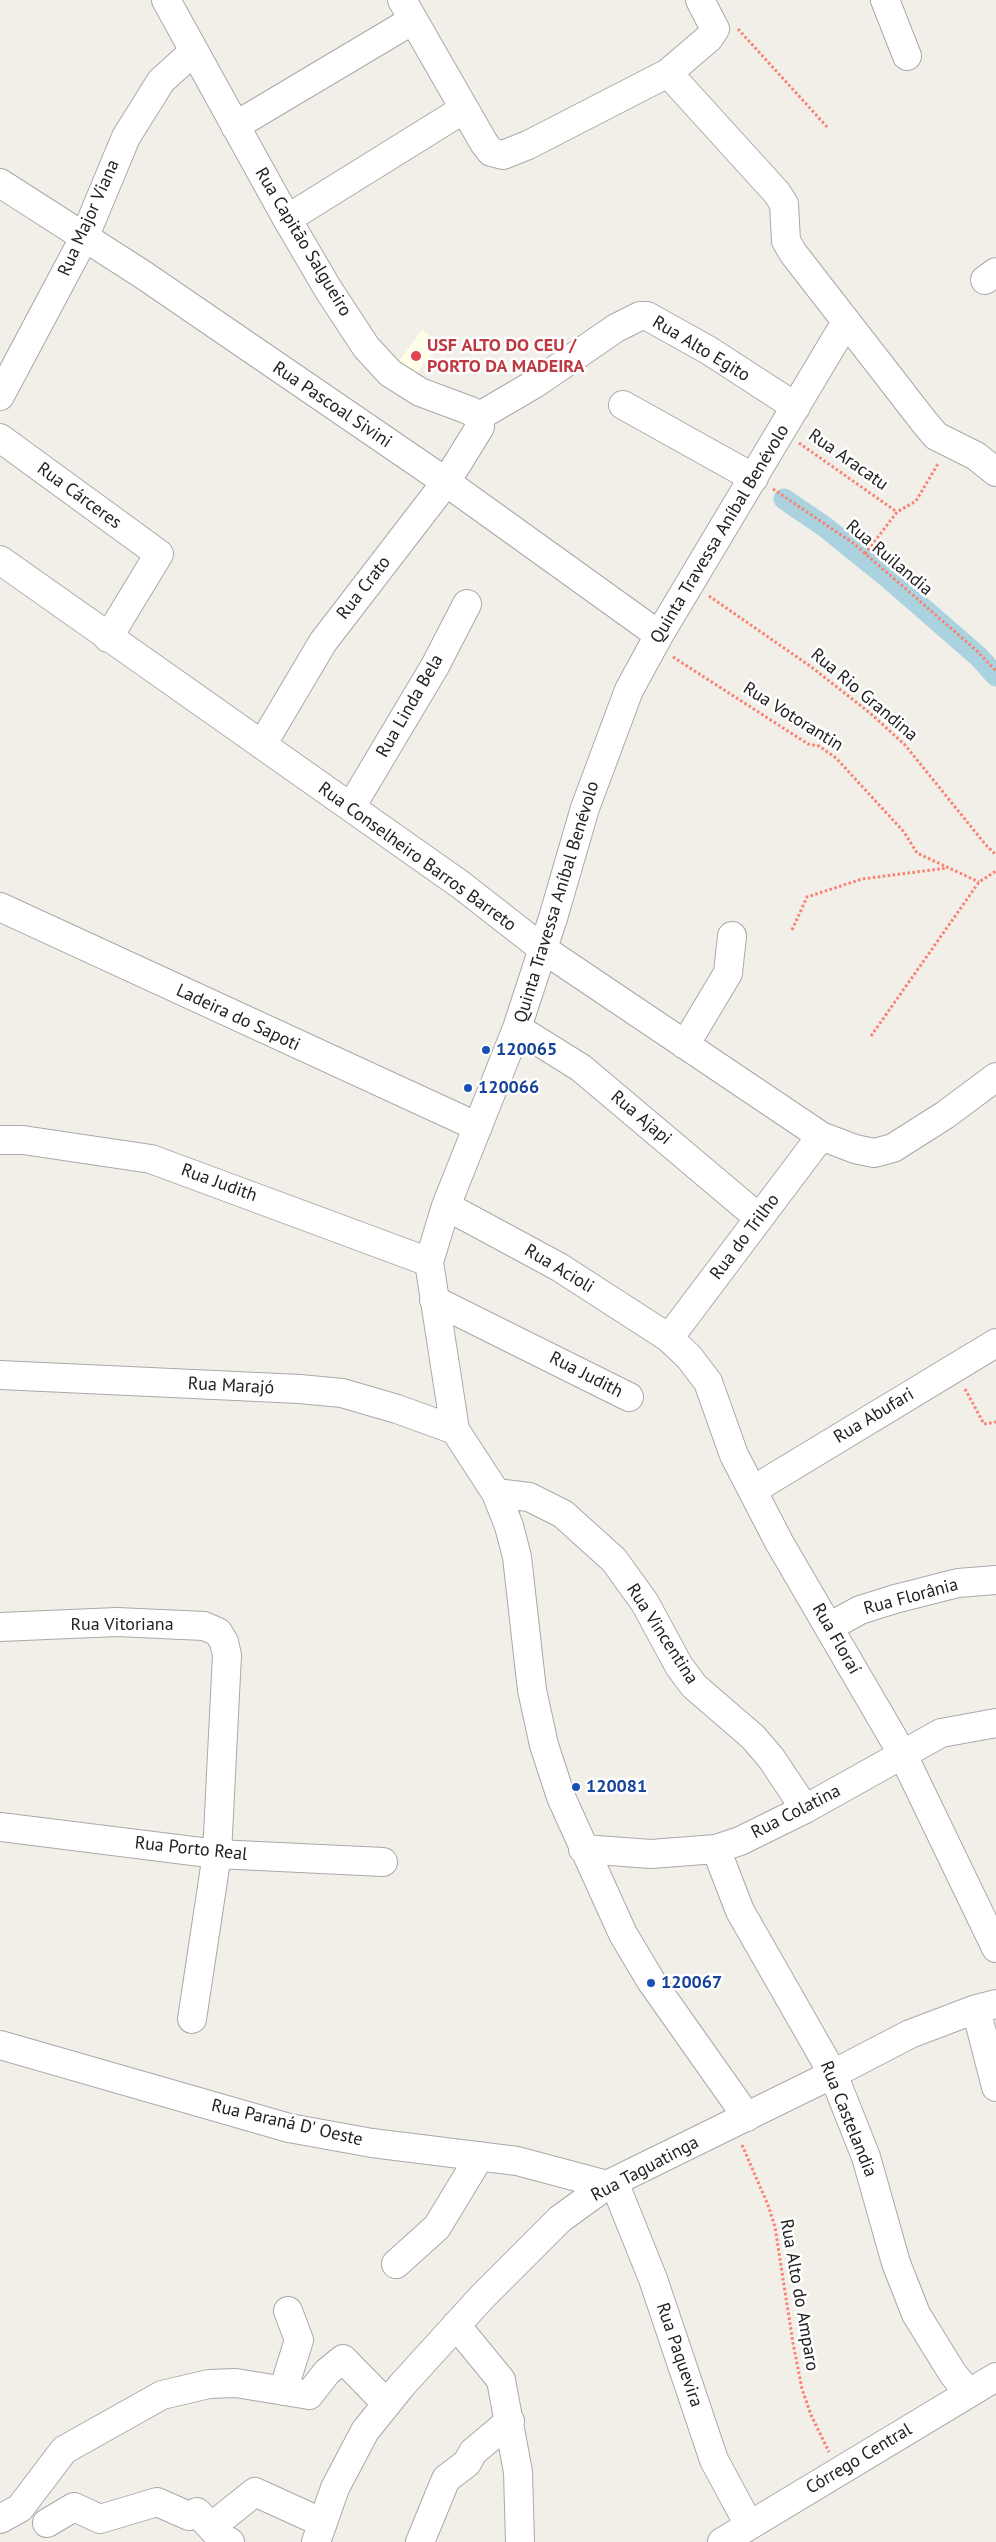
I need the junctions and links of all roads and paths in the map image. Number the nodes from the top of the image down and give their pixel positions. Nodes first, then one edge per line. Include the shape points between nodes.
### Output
1 (166, 0) edge
2 (884, 0) edge
3 (408, 10) edge
4 (707, 11) edge
5 (193, 52) junction
6 (907, 56) dead end
7 (668, 72) junction
8 (464, 108) junction
9 (235, 126) junction
10 (828, 128) dead end
11 (0, 182) edge
12 (287, 219) junction
13 (84, 238) junction
14 (846, 322) junction
15 (0, 396) edge
16 (623, 405) dead end
17 (796, 407) junction
18 (476, 427) junction
19 (782, 431) junction
20 (0, 438) edge
21 (951, 444) junction
22 (996, 472) edge
23 (754, 478) junction
24 (446, 482) junction
25 (897, 512) junction
26 (865, 554) junction
27 (0, 560) edge
28 (690, 583) junction
29 (466, 604) dead end
30 (108, 638) junction
31 (657, 640) junction
32 (996, 672) edge
33 (262, 745) junction
34 (351, 807) junction
35 (996, 854) edge
36 (948, 868) junction
37 (996, 871) edge
38 (979, 882) junction
39 (0, 907) edge
40 (792, 930) dead end
41 (732, 936) dead end
42 (543, 949) junction
43 (517, 1028) junction
44 (872, 1036) dead end
45 (685, 1044) junction
46 (996, 1077) edge
47 (478, 1127) junction
48 (821, 1136) junction
49 (0, 1140) edge
50 (446, 1206) junction
51 (759, 1218) junction
52 (429, 1262) junction
53 (434, 1300) junction
54 (669, 1338) junction
55 (996, 1343) edge
56 (954, 1368) junction
57 (0, 1375) edge
58 (629, 1397) dead end
59 (996, 1422) edge
60 (455, 1430) junction
61 (752, 1490) junction
62 (496, 1493) junction
63 (996, 1580) edge
64 (0, 1627) edge
65 (829, 1627) junction
66 (996, 1723) edge
67 (903, 1755) junction
68 (805, 1809) junction
69 (0, 1827) edge
70 (583, 1849) junction
71 (716, 1849) junction
72 (217, 1854) junction
73 (383, 1862) dead end
74 (996, 1948) edge
75 (986, 2007) edge
76 (192, 2019) dead end
77 (0, 2045) edge
78 (833, 2074) junction
79 (996, 2087) edge
80 (739, 2120) junction
81 (480, 2156) junction
82 (611, 2183) junction
83 (396, 2264) dead end
84 (288, 2311) dead end
85 (456, 2325) junction
86 (996, 2377) edge
87 (282, 2391) junction
88 (968, 2392) junction
89 (387, 2404) junction
90 (510, 2421) junction
91 (841, 2470) junction
92 (26, 2500) junction
93 (0, 2519) edge
94 (749, 2525) junction
95 (51, 2532) edge
96 (320, 2533) edge
97 (221, 2535) edge
98 (420, 2542) edge
99 (520, 2542) edge
100 (722, 2542) edge

1 - 5 street, Rua Capitão Salgueiro
2 - 6 street
3 - 8 street
3 - 9 street
4 - 7 street via 715,30
4 - 10 path via 736,27
5 - 9 street, Rua Capitão Salgueiro
5 - 13 street, Rua Major Viana via 161,81 126,137
7 - 8 street via 503,155 492,152 484,143
7 - 14 street via 777,193 784,204 786,241
8 - 12 street
9 - 12 street, Rua Capitão Salgueiro
11 - 13 street, Rua Pascoal Sivini
12 - 18 street, Rua Capitão Salgueiro via 366,347 390,373 420,392 471,411
13 - 15 street, Rua Major Viana
13 - 24 street, Rua Pascoal Sivini via 142,274
14 - 17 street, Quinta Travessa Aníbal Benévolo
14 - 21 street via 936,436
16 - 23 street
17 - 18 street, Rua Alto Egito via 708,350 647,316 640,316 616,328
17 - 19 street, Quinta Travessa Aníbal Benévolo
18 - 24 street, Rua Crato
19 - 23 street, Quinta Travessa Aníbal Benévolo
19 - 25 path, Rua Aracatu
20 - 30 street, Rua Cárceres via 159,554
21 - 22 street via 976,456
21 - 25 path via 916,500
23 - 26 path, Rua Ruilandia
23 - 28 street, Quinta Travessa Aníbal Benévolo
24 - 31 street, Rua Pascoal Sivini
24 - 33 street, Rua Crato via 323,642
25 - 26 path
26 - 32 path, Rua Ruilandia via 977,651
27 - 30 street, Rua Conselheiro Barros Barreto
28 - 31 street, Quinta Travessa Aníbal Benévolo
28 - 35 path, Rua Rio Grandina via 810,666 870,714 905,745
29 - 34 street, Rua Linda Bela via 435,666
30 - 33 street, Rua Conselheiro Barros Barreto
31 - 36 path, Rua Votorantin via 808,744 819,746 836,758 904,832 917,853
31 - 42 street, Quinta Travessa Aníbal Benévolo via 630,690 597,773
33 - 34 street, Rua Conselheiro Barros Barreto
34 - 42 street, Rua Conselheiro Barros Barreto via 461,885
36 - 38 path, Rua Votorantin
36 - 40 path via 862,879 807,897
37 - 38 path
38 - 44 path
39 - 47 street, Ladeira do Sapoti
41 - 45 street via 728,973
42 - 43 street, Quinta Travessa Aníbal Benévolo
42 - 45 street, Rua Conselheiro Barros Barreto
43 - 47 street, Quinta Travessa Aníbal Benévolo
43 - 51 street, Rua Ajapi via 581,1068
45 - 48 street, Rua Conselheiro Barros Barreto
46 - 48 street, Rua Conselheiro Barros Barreto via 893,1148 874,1153
47 - 50 street, Quinta Travessa Aníbal Benévolo
48 - 51 street, Rua do Trilho
49 - 52 street, Rua Judith via 23,1140 151,1159
50 - 52 street, Quinta Travessa Aníbal Benévolo
50 - 54 street, Rua Acioli via 558,1267
51 - 54 street, Rua do Trilho
52 - 53 street, Quinta Travessa Aníbal Benévolo
53 - 58 street, Rua Judith
53 - 60 street, Quinta Travessa Aníbal Benévolo
54 - 61 street, Rua Floraí via 708,1382 734,1455
55 - 56 street, Rua Abufari
56 - 59 path via 984,1424
56 - 61 street, Rua Abufari
57 - 60 street, Rua Marajó via 342,1393
60 - 62 street, Quinta Travessa Aníbal Benévolo
61 - 65 street, Rua Floraí
62 - 68 street, Rua Vincentina via 529,1497 563,1514 614,1560 645,1603 689,1680 771,1758
62 - 70 street, Quinta Travessa Aníbal Benévolo via 517,1557 532,1690 544,1745
63 - 65 street, Rua Florânia via 958,1583 895,1599 860,1610
64 - 72 street, Rua Vitoriana via 116,1622 204,1626 218,1632 227,1655
65 - 67 street, Rua Floraí
66 - 67 street, Rua Colatina via 941,1733
67 - 68 street, Rua Colatina
67 - 74 street, Rua Floraí
68 - 71 street, Rua Colatina via 740,1841
69 - 72 street, Rua Porto Real
70 - 71 street, Rua Colatina via 651,1854
70 - 80 street, Quinta Travessa Aníbal Benévolo via 623,1934 650,1981
71 - 78 street, Rua Castelandia via 745,1920
72 - 73 street, Rua Porto Real
72 - 76 street
75 - 78 street, Rua Taguatinga via 910,2034
75 - 79 street
77 - 81 street, Rua Paraná D' Oeste via 289,2128
78 - 80 street, Rua Taguatinga
78 - 88 street, Rua Castelandia via 866,2157 907,2293 929,2338
80 - 82 street, Rua Taguatinga
80 - 91 path, Rua Alto do Amparo via 775,2228 802,2389 825,2446
81 - 82 street, Rua Paraná D' Oeste via 517,2161
81 - 83 street via 437,2227
82 - 85 street, Rua Taguatinga via 560,2219
82 - 94 street, Rua Paquevira via 653,2279 714,2460
84 - 87 street via 299,2340
85 - 89 street, Rua Taguatinga
85 - 90 street via 500,2380
86 - 88 street, Córrego Central
87 - 89 street via 309,2395 327,2372 343,2359
87 - 92 street via 236,2383 209,2384 162,2396 64,2450
88 - 91 street, Córrego Central
89 - 96 street, Rua Taguatinga via 349,2459
90 - 98 street via 472,2452 467,2463 446,2479
90 - 99 street via 518,2472
91 - 94 street, Córrego Central
92 - 93 street via 20,2508
92 - 95 street
94 - 100 street, Córrego Central
95 - 97 street via 74,2507 100,2519 157,2502 189,2516 197,2512
96 - 97 street via 255,2492

